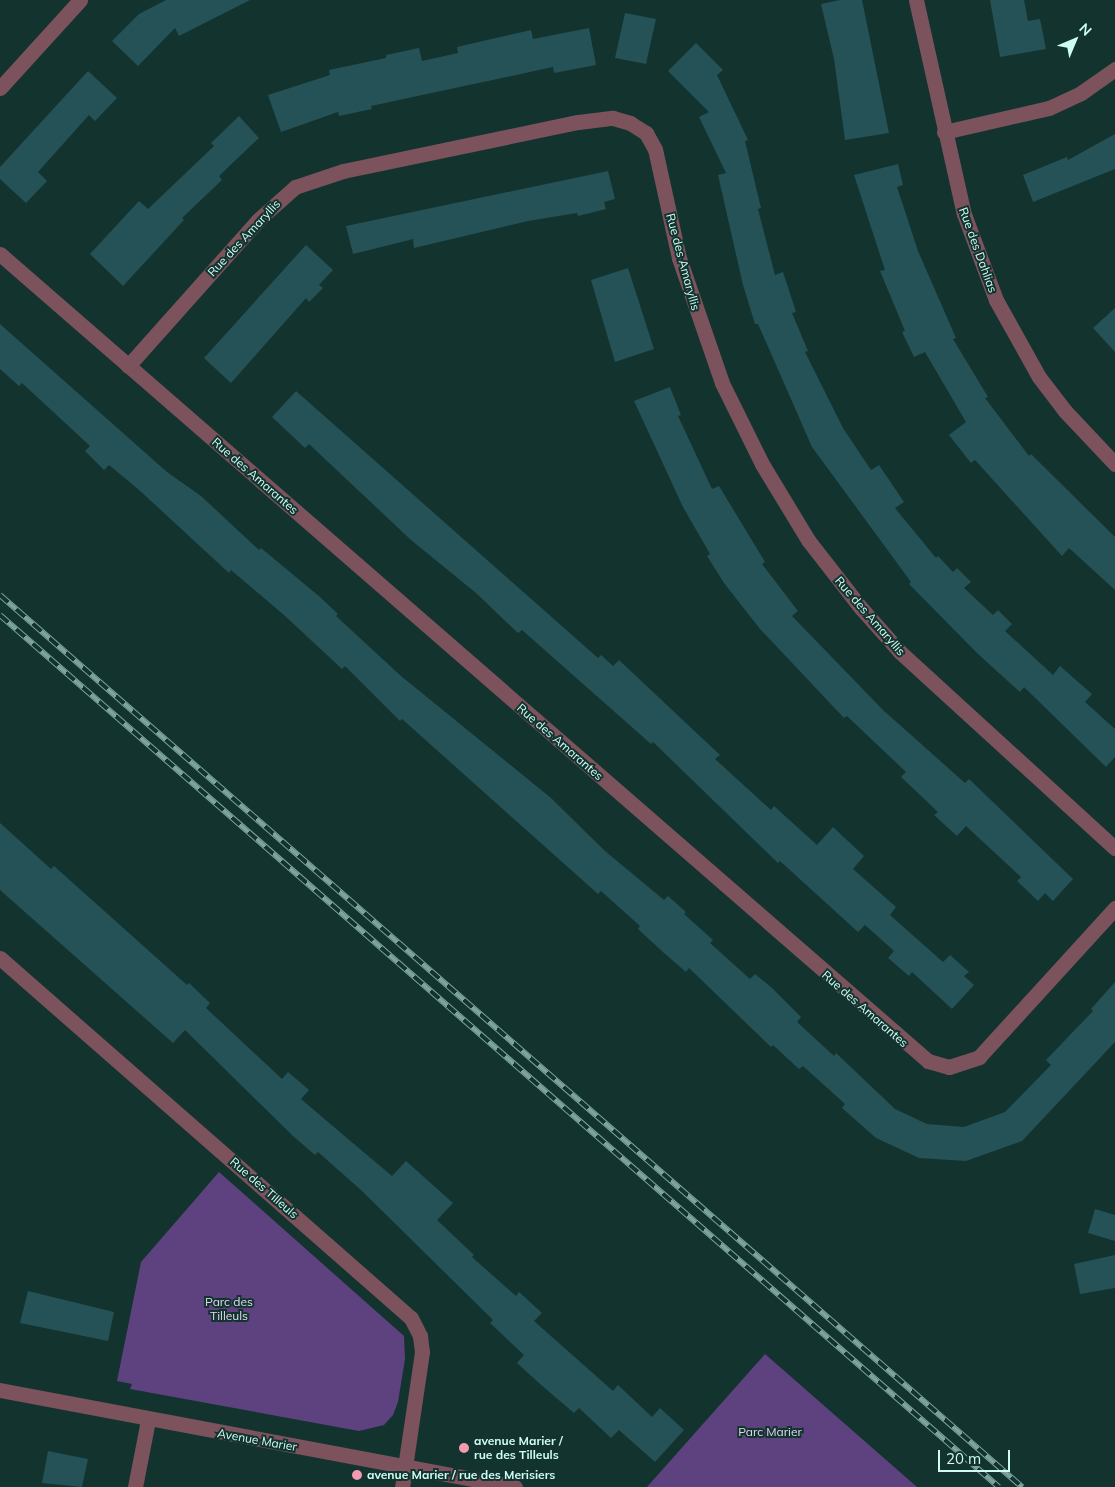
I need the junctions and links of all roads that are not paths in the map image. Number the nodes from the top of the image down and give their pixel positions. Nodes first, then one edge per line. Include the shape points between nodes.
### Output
1 (80, 0) edge
2 (916, 0) edge
3 (1115, 69) edge
4 (0, 88) edge
5 (944, 132) junction
6 (0, 254) edge
7 (128, 366) junction
8 (1114, 462) edge
9 (1115, 848) edge
10 (1115, 908) edge
11 (0, 958) edge
12 (0, 1390) edge
13 (148, 1420) junction
14 (406, 1468) junction
15 (135, 1487) edge
16 (402, 1487) edge
17 (515, 1487) edge

1 - 4 street
2 - 5 street, Rue des Dahlias
3 - 5 street via 1082,93 1049,108
5 - 8 street, Rue des Dahlias via 971,239 1006,320 1052,394
6 - 7 street, Rue des Amarantes
7 - 9 street, Rue des Amaryllis via 258,220 295,187 343,171 578,122 613,118 630,122 646,133 655,148 679,258 722,382 762,464 808,540 900,652
7 - 10 street, Rue des Amarantes via 928,1062 949,1067 980,1057
11 - 14 street, Rue des Tilleuls via 411,1318 420,1336 422,1352
12 - 13 street, Avenue Marier
13 - 14 street, Avenue Marier
13 - 15 street
14 - 16 street, Rue des Tilleuls
14 - 17 street, Avenue Marier

